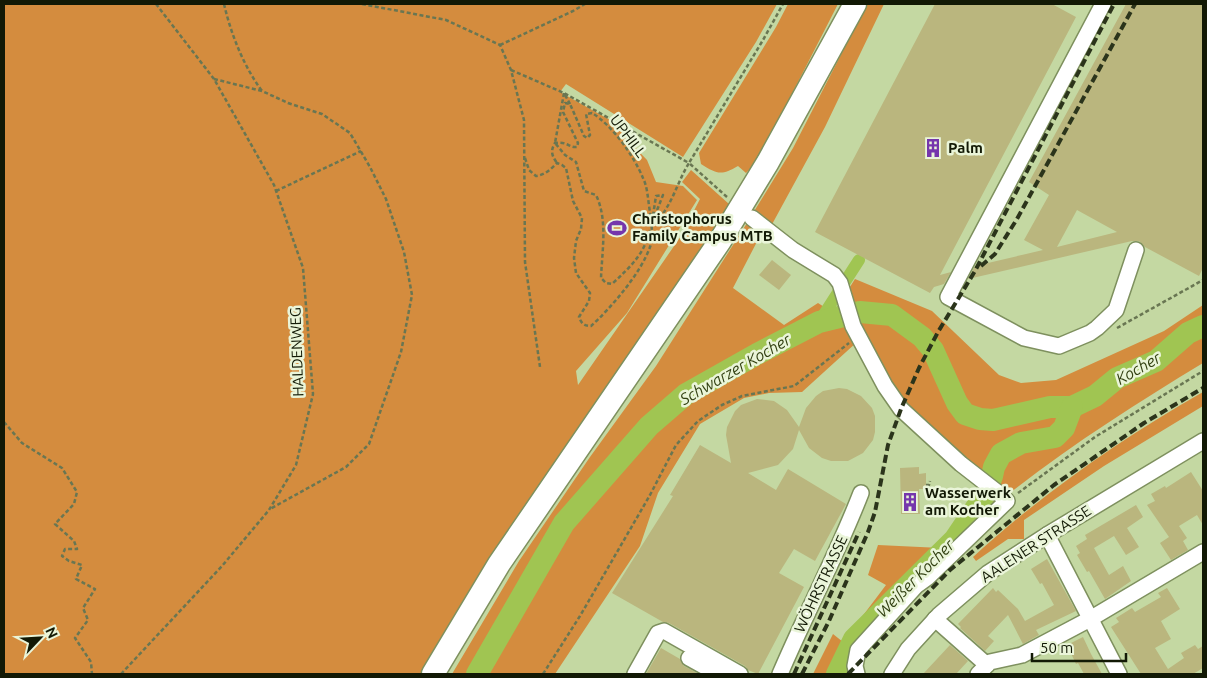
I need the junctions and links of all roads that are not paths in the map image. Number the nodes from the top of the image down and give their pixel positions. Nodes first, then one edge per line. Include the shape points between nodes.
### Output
1 (855, 4) edge
2 (1103, 4) edge
3 (752, 218) dead end
4 (1136, 250) dead end
5 (1203, 441) edge
6 (861, 493) dead end
7 (1047, 535) junction
8 (1203, 552) edge
9 (1090, 618) junction
10 (935, 619) junction
11 (689, 658) dead end
12 (983, 670) edge
13 (433, 674) edge
14 (635, 674) edge
15 (718, 674) edge
16 (740, 674) edge
17 (780, 674) edge
18 (858, 674) edge
19 (892, 674) edge
20 (1119, 674) edge

1 - 13 highway via 768,162 720,241 499,564
2 - 4 street via 948,297 1024,338 1060,346 1097,328 1116,310
3 - 18 street via 793,250 834,275 840,283 855,329 901,409 961,464 1002,496 858,650 855,666
5 - 7 street, AALENER STRASSE
6 - 17 street, WÖHRSTRASSE via 842,542
7 - 9 street
7 - 10 street, AALENER STRASSE via 988,573
8 - 9 street
9 - 12 street via 1022,654 990,662
9 - 20 street
10 - 12 street
10 - 19 street, AALENER STRASSE via 908,649
11 - 15 street
14 - 16 street via 658,633 664,631

